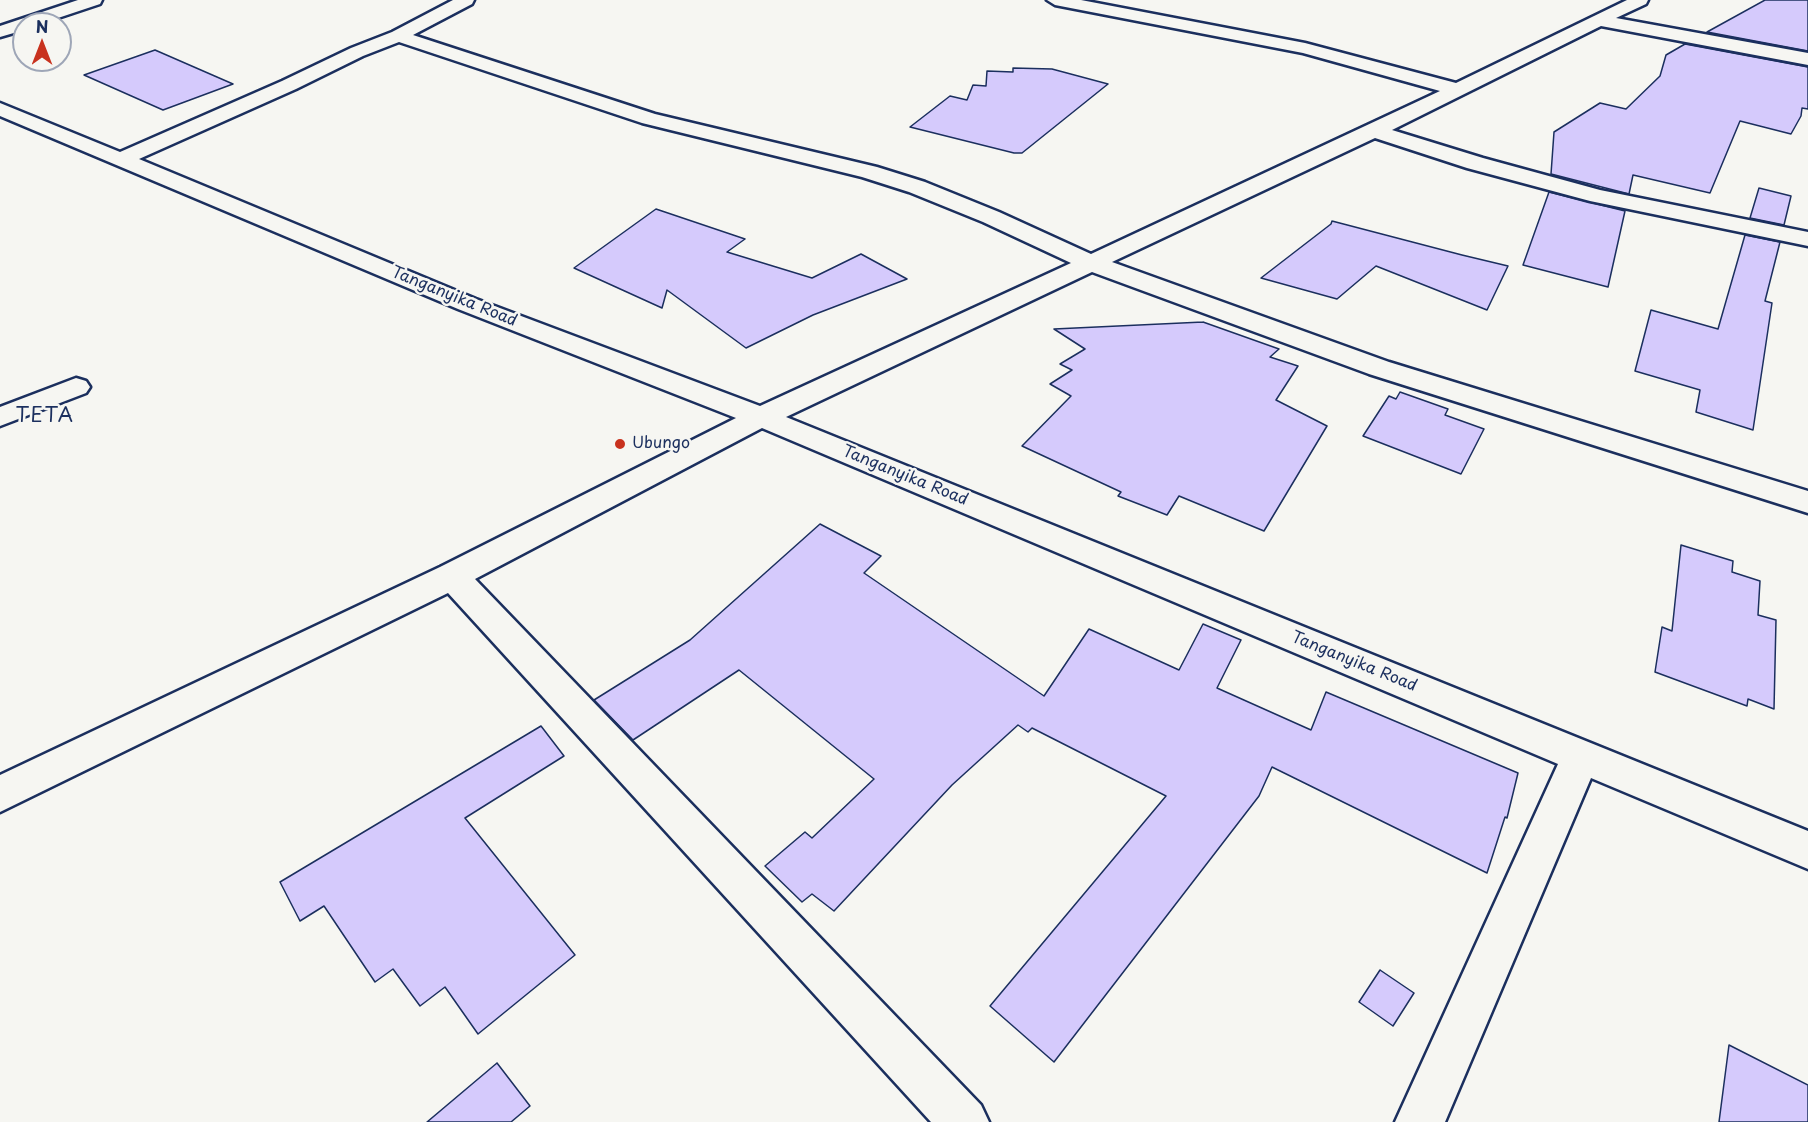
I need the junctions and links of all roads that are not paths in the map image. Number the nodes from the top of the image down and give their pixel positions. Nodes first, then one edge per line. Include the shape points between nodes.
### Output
1 (94, 0) edge
2 (466, 0) edge
3 (1055, 0) edge
4 (1640, 0) edge
5 (1597, 20) junction
6 (0, 32) edge
7 (398, 36) junction
8 (1808, 58) edge
9 (1458, 90) junction
10 (0, 109) edge
11 (27, 121) junction
12 (1374, 131) junction
13 (0, 133) edge
14 (119, 160) junction
15 (1808, 239) edge
16 (1094, 264) junction
17 (76, 387) dead end
18 (0, 417) edge
19 (761, 417) junction
20 (1808, 502) edge
21 (452, 576) junction
22 (1581, 756) junction
23 (0, 794) edge
24 (1808, 850) edge
25 (964, 1122) edge
26 (1420, 1122) edge

1 - 6 street
2 - 7 street
3 - 9 street via 1305,48
4 - 5 street
5 - 8 street
5 - 9 street
7 - 14 street
7 - 16 street via 649,119 917,187
9 - 12 street
10 - 11 street, Tanganyika Road
11 - 13 street
11 - 14 street, Tanganyika Road
12 - 15 street via 1598,196
12 - 16 street
14 - 19 street, Tanganyika Road via 467,304
16 - 19 street
16 - 20 street via 1379,368
17 - 18 street
19 - 21 street
19 - 22 street, Tanganyika Road
21 - 23 street
21 - 25 street
22 - 24 street, Tanganyika Road
22 - 26 street

